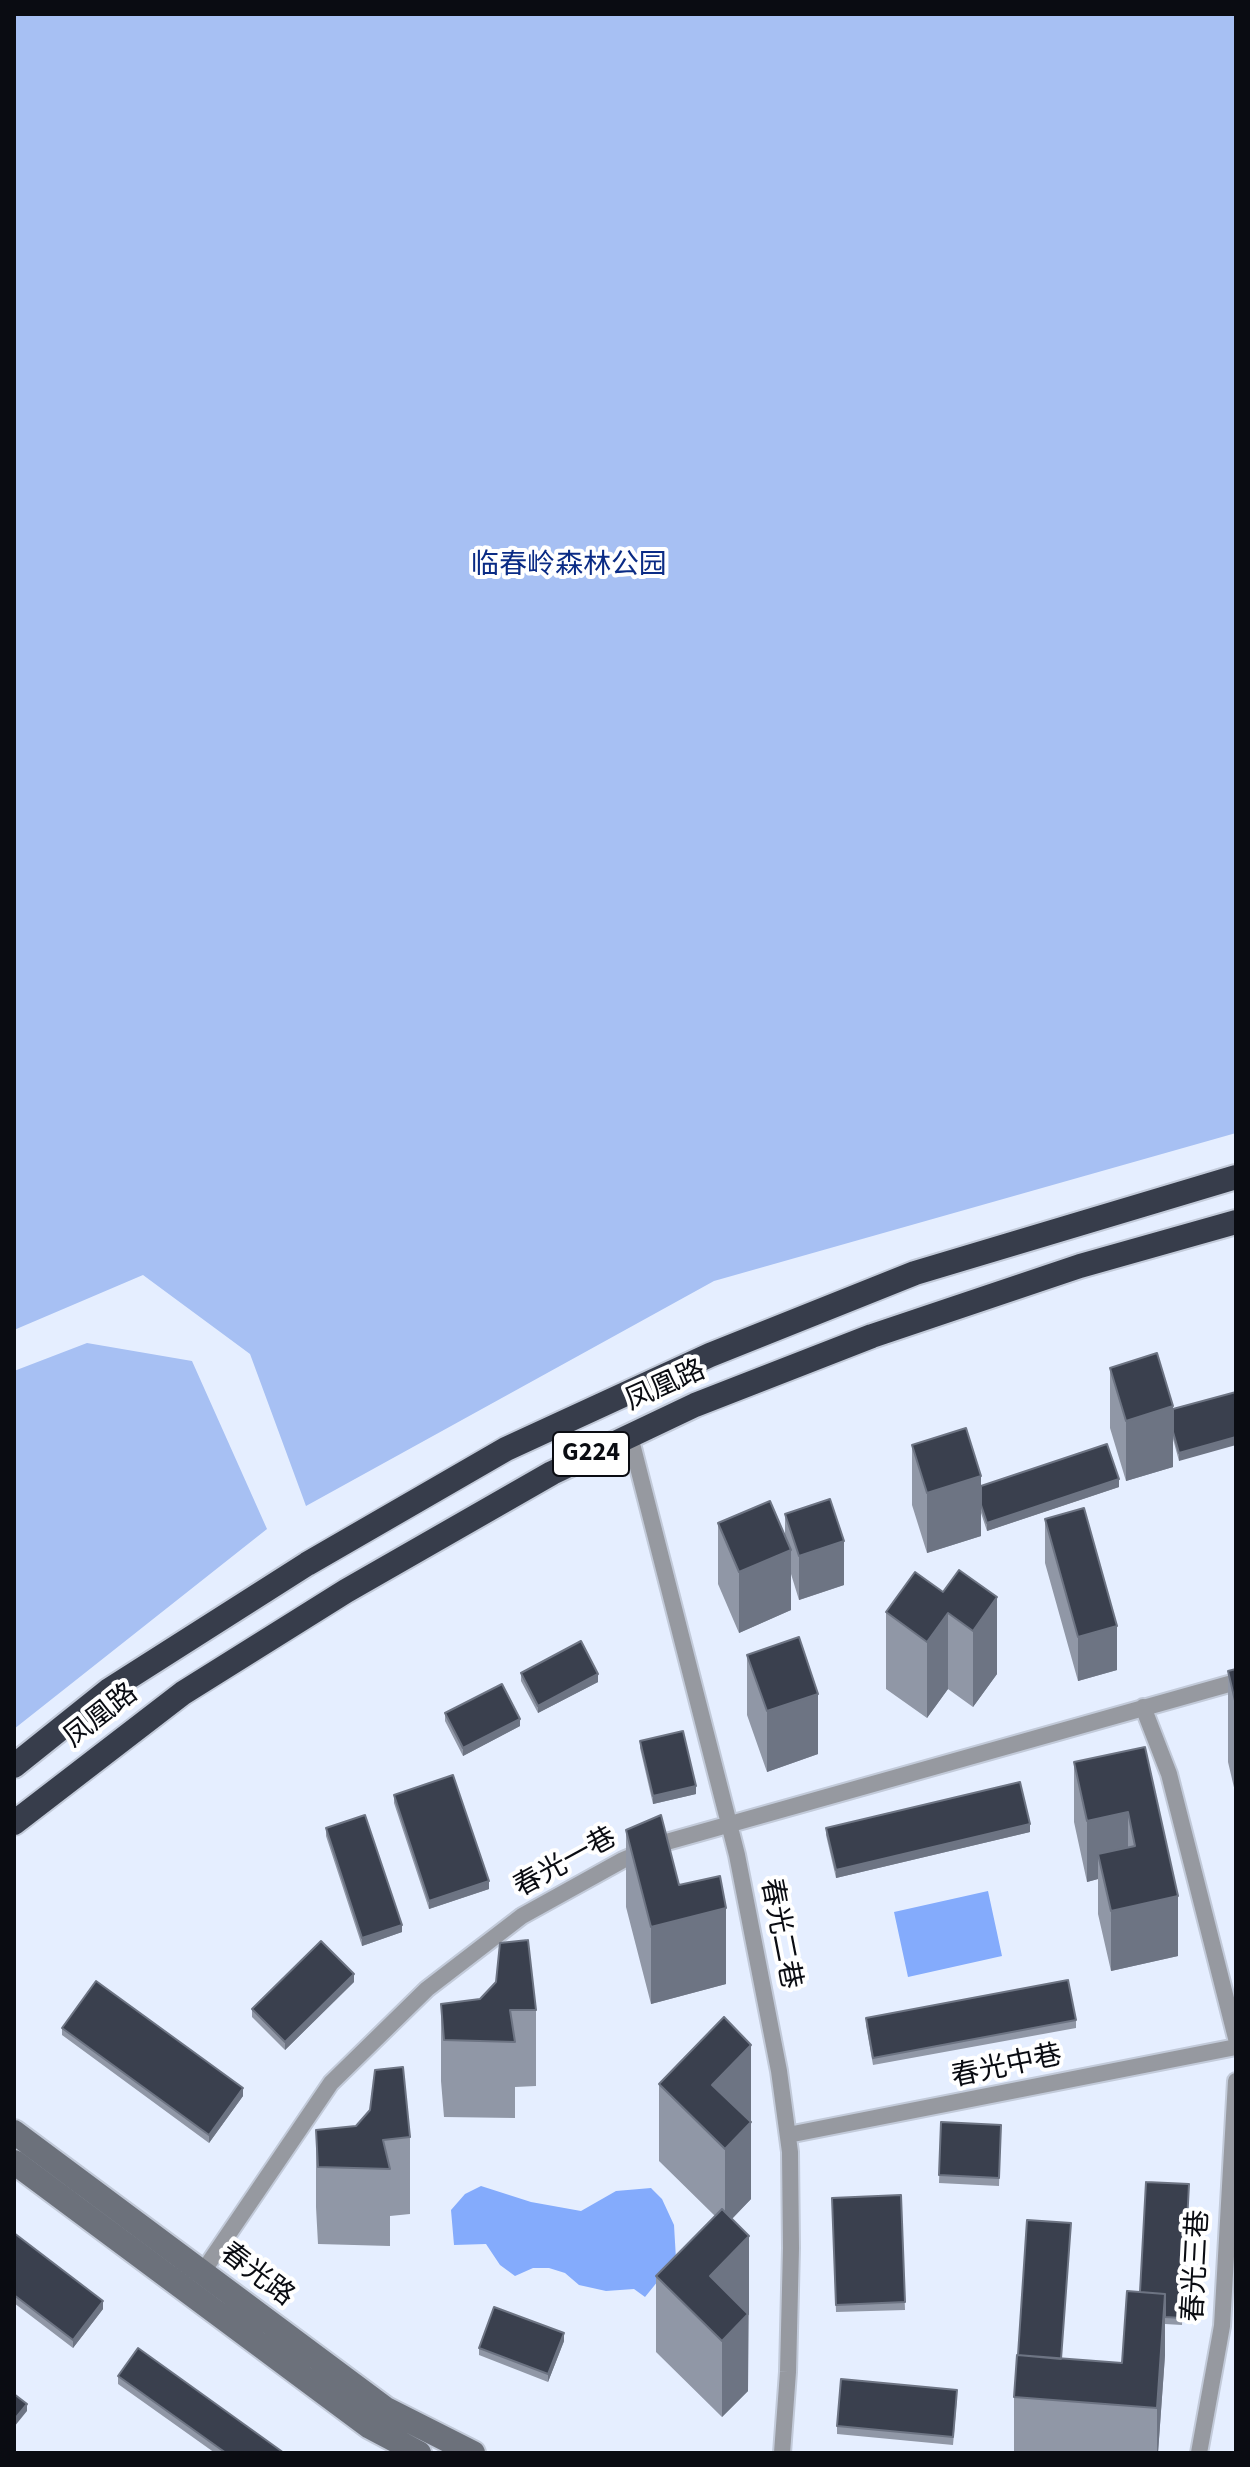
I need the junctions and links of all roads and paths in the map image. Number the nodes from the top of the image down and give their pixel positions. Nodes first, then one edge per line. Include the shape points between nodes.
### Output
1 (1236, 1177) edge
2 (1236, 1222) edge
3 (630, 1436) junction
4 (1236, 1682) edge
5 (1143, 1707) junction
6 (14, 1766) edge
7 (729, 1822) junction
8 (14, 1823) edge
9 (1236, 2038) edge
10 (1236, 2047) edge
11 (1236, 2081) edge
12 (14, 2132) edge
13 (788, 2135) junction
14 (14, 2162) edge
15 (202, 2273) junction
16 (419, 2453) edge
17 (473, 2453) edge
18 (782, 2453) edge
19 (1199, 2453) edge

1 - 6 highway, 凤凰路 / G224 via 915,1273 710,1355 506,1449 307,1564 109,1690
2 - 3 highway, 凤凰路 / G224 via 1080,1266 872,1336
3 - 7 street, 春光二巷
3 - 8 highway, 凤凰路 / G224 via 552,1473 346,1591 183,1693
4 - 5 street, 春光一巷
5 - 7 street, 春光一巷
5 - 9 street via 1169,1774
7 - 13 street, 春光二巷
7 - 15 street, 春光一巷 via 650,1849 567,1891 522,1916 427,1989 331,2083
10 - 13 street, 春光中巷
11 - 19 street, 春光三巷 via 1222,2326
12 - 15 main road, 春光路
13 - 18 street, 春光二巷 via 791,2248
14 - 16 main road, 春光路 via 370,2427
15 - 17 main road, 春光路 via 386,2409

